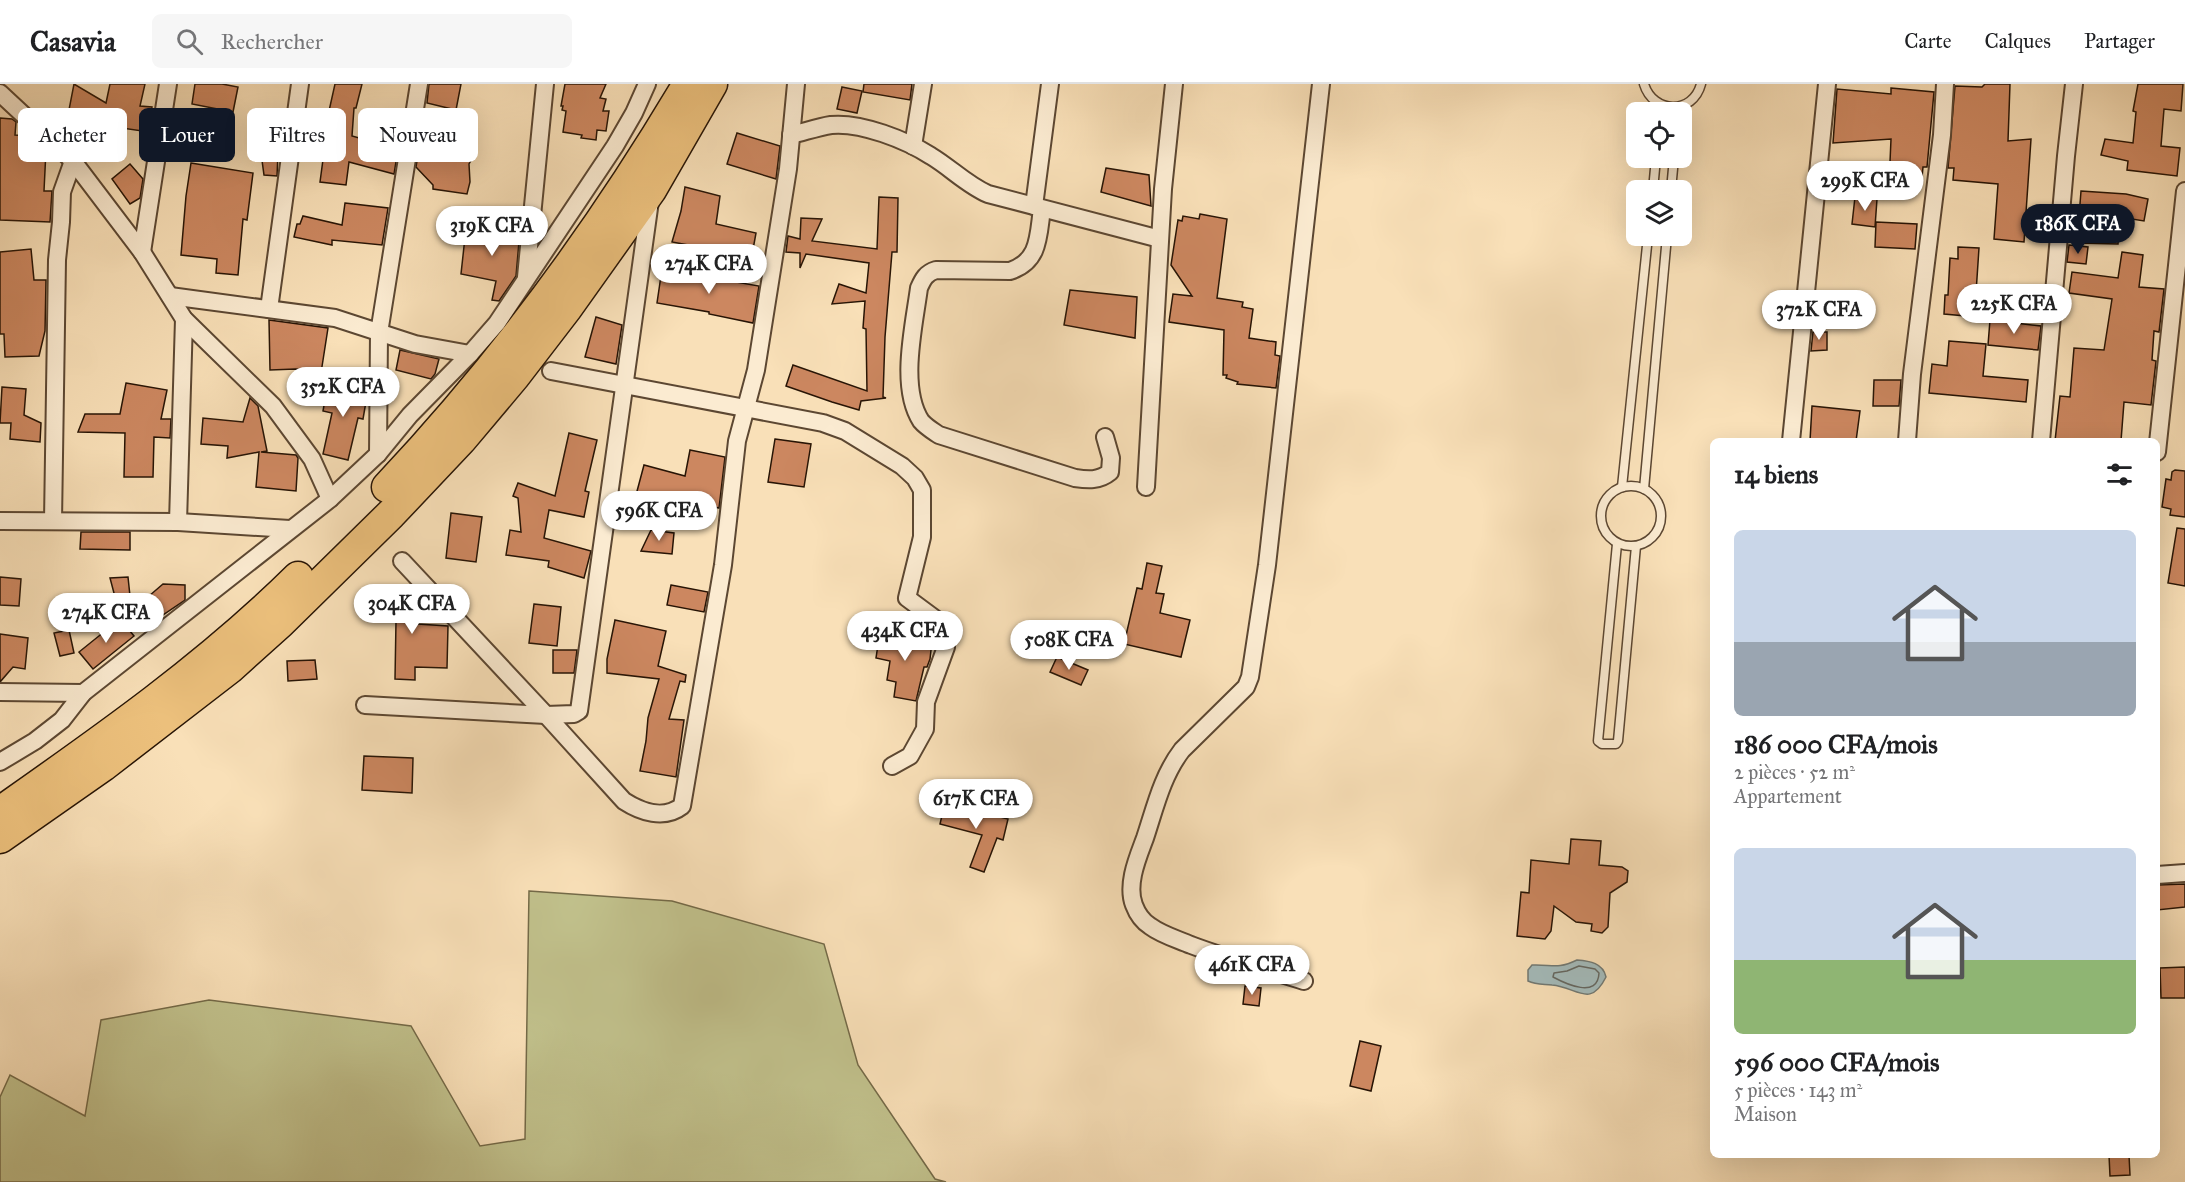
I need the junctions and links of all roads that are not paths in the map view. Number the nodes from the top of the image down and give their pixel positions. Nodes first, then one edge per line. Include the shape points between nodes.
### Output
1 (168, 84) edge
2 (300, 84) edge
3 (419, 84) edge
4 (545, 84) edge
5 (647, 84) edge
6 (687, 84) edge
7 (712, 84) edge
8 (796, 84) edge
9 (923, 84) edge
10 (1050, 84) edge
11 (1174, 84) edge
12 (1321, 84) edge
13 (1644, 84) edge
14 (1701, 84) edge
15 (1827, 84) edge
16 (1945, 84) edge
17 (2074, 84) edge
18 (0, 93) edge
19 (1655, 102) edge
20 (1690, 102) edge
21 (18, 110) edge
22 (791, 135) junction
23 (913, 146) junction
24 (73, 162) edge
25 (74, 162) edge
26 (651, 190) junction
27 (2185, 191) edge
28 (1038, 207) junction
29 (1160, 239) junction
30 (1647, 246) edge
31 (1666, 246) edge
32 (142, 252) junction
33 (526, 280) junction
34 (170, 296) junction
35 (269, 309) junction
36 (184, 320) junction
37 (379, 333) junction
38 (470, 354) junction
39 (550, 371) dead end
40 (625, 386) junction
41 (744, 409) junction
42 (1105, 437) dead end
43 (1791, 438) edge
44 (1907, 438) edge
45 (2041, 438) edge
46 (2159, 438) edge
47 (378, 454) junction
48 (1146, 487) dead end
49 (1622, 487) junction
50 (1644, 489) junction
51 (330, 499) junction
52 (0, 521) edge
53 (53, 521) junction
54 (178, 522) junction
55 (290, 530) junction
56 (1617, 543) junction
57 (1636, 546) junction
58 (402, 561) dead end
59 (0, 692) edge
60 (83, 693) junction
61 (365, 705) dead end
62 (546, 715) junction
63 (0, 762) edge
64 (892, 766) dead end
65 (0, 812) edge
66 (0, 838) edge
67 (2185, 873) edge
68 (2160, 875) edge
69 (1304, 981) dead end

1 - 32 street
2 - 35 street
3 - 37 street
4 - 33 street
5 - 33 street via 615,146
6 - 65 highway via 582,249 470,394 365,511 219,649 108,736
7 - 26 highway
8 - 22 street
9 - 23 street
10 - 28 street
11 - 29 street
12 - 69 street via 1250,678 1170,768 1132,884 1132,902 1148,925 1217,954
13 - 19 lane
14 - 20 lane
15 - 43 street
16 - 44 street
17 - 45 street
18 - 21 street
22 - 23 street via 846,125 863,127
22 - 41 street via 756,370
23 - 28 street via 977,189
24 - 53 street via 62,192 57,260
25 - 32 street
26 - 40 street
26 - 66 highway via 514,377 391,514 230,668 104,766
27 - 46 street
28 - 29 street
28 - 42 street via 1037,243 1029,260 1019,268 936,270 923,279 911,352 912,399 921,420 939,435 1075,478 1101,478 1110,472
29 - 48 street
30 - 49 lane
31 - 50 lane
32 - 34 street
33 - 38 street
34 - 35 street
34 - 36 street
35 - 37 street via 335,318
36 - 51 street via 273,406 312,459
36 - 54 street
37 - 38 street
37 - 47 street
38 - 47 street
39 - 40 street
40 - 41 street
40 - 62 street via 581,706 574,714
41 - 62 street via 723,565 682,806 653,814 624,801
41 - 64 street via 836,426 902,466 920,484 922,537 907,598 938,621 946,647 926,702 925,729 910,756
47 - 51 street
49 - 50 lane
49 - 56 lane via 1604,502 1600,518 1606,533
50 - 57 lane via 1656,499 1661,522 1649,542
51 - 55 street
52 - 53 street
53 - 54 street
54 - 55 street
55 - 60 street
56 - 57 lane
56 - 57 lane via 1598,741 1602,744 1618,741
58 - 62 street
59 - 60 street
60 - 63 street via 62,720
61 - 62 street
67 - 68 street

